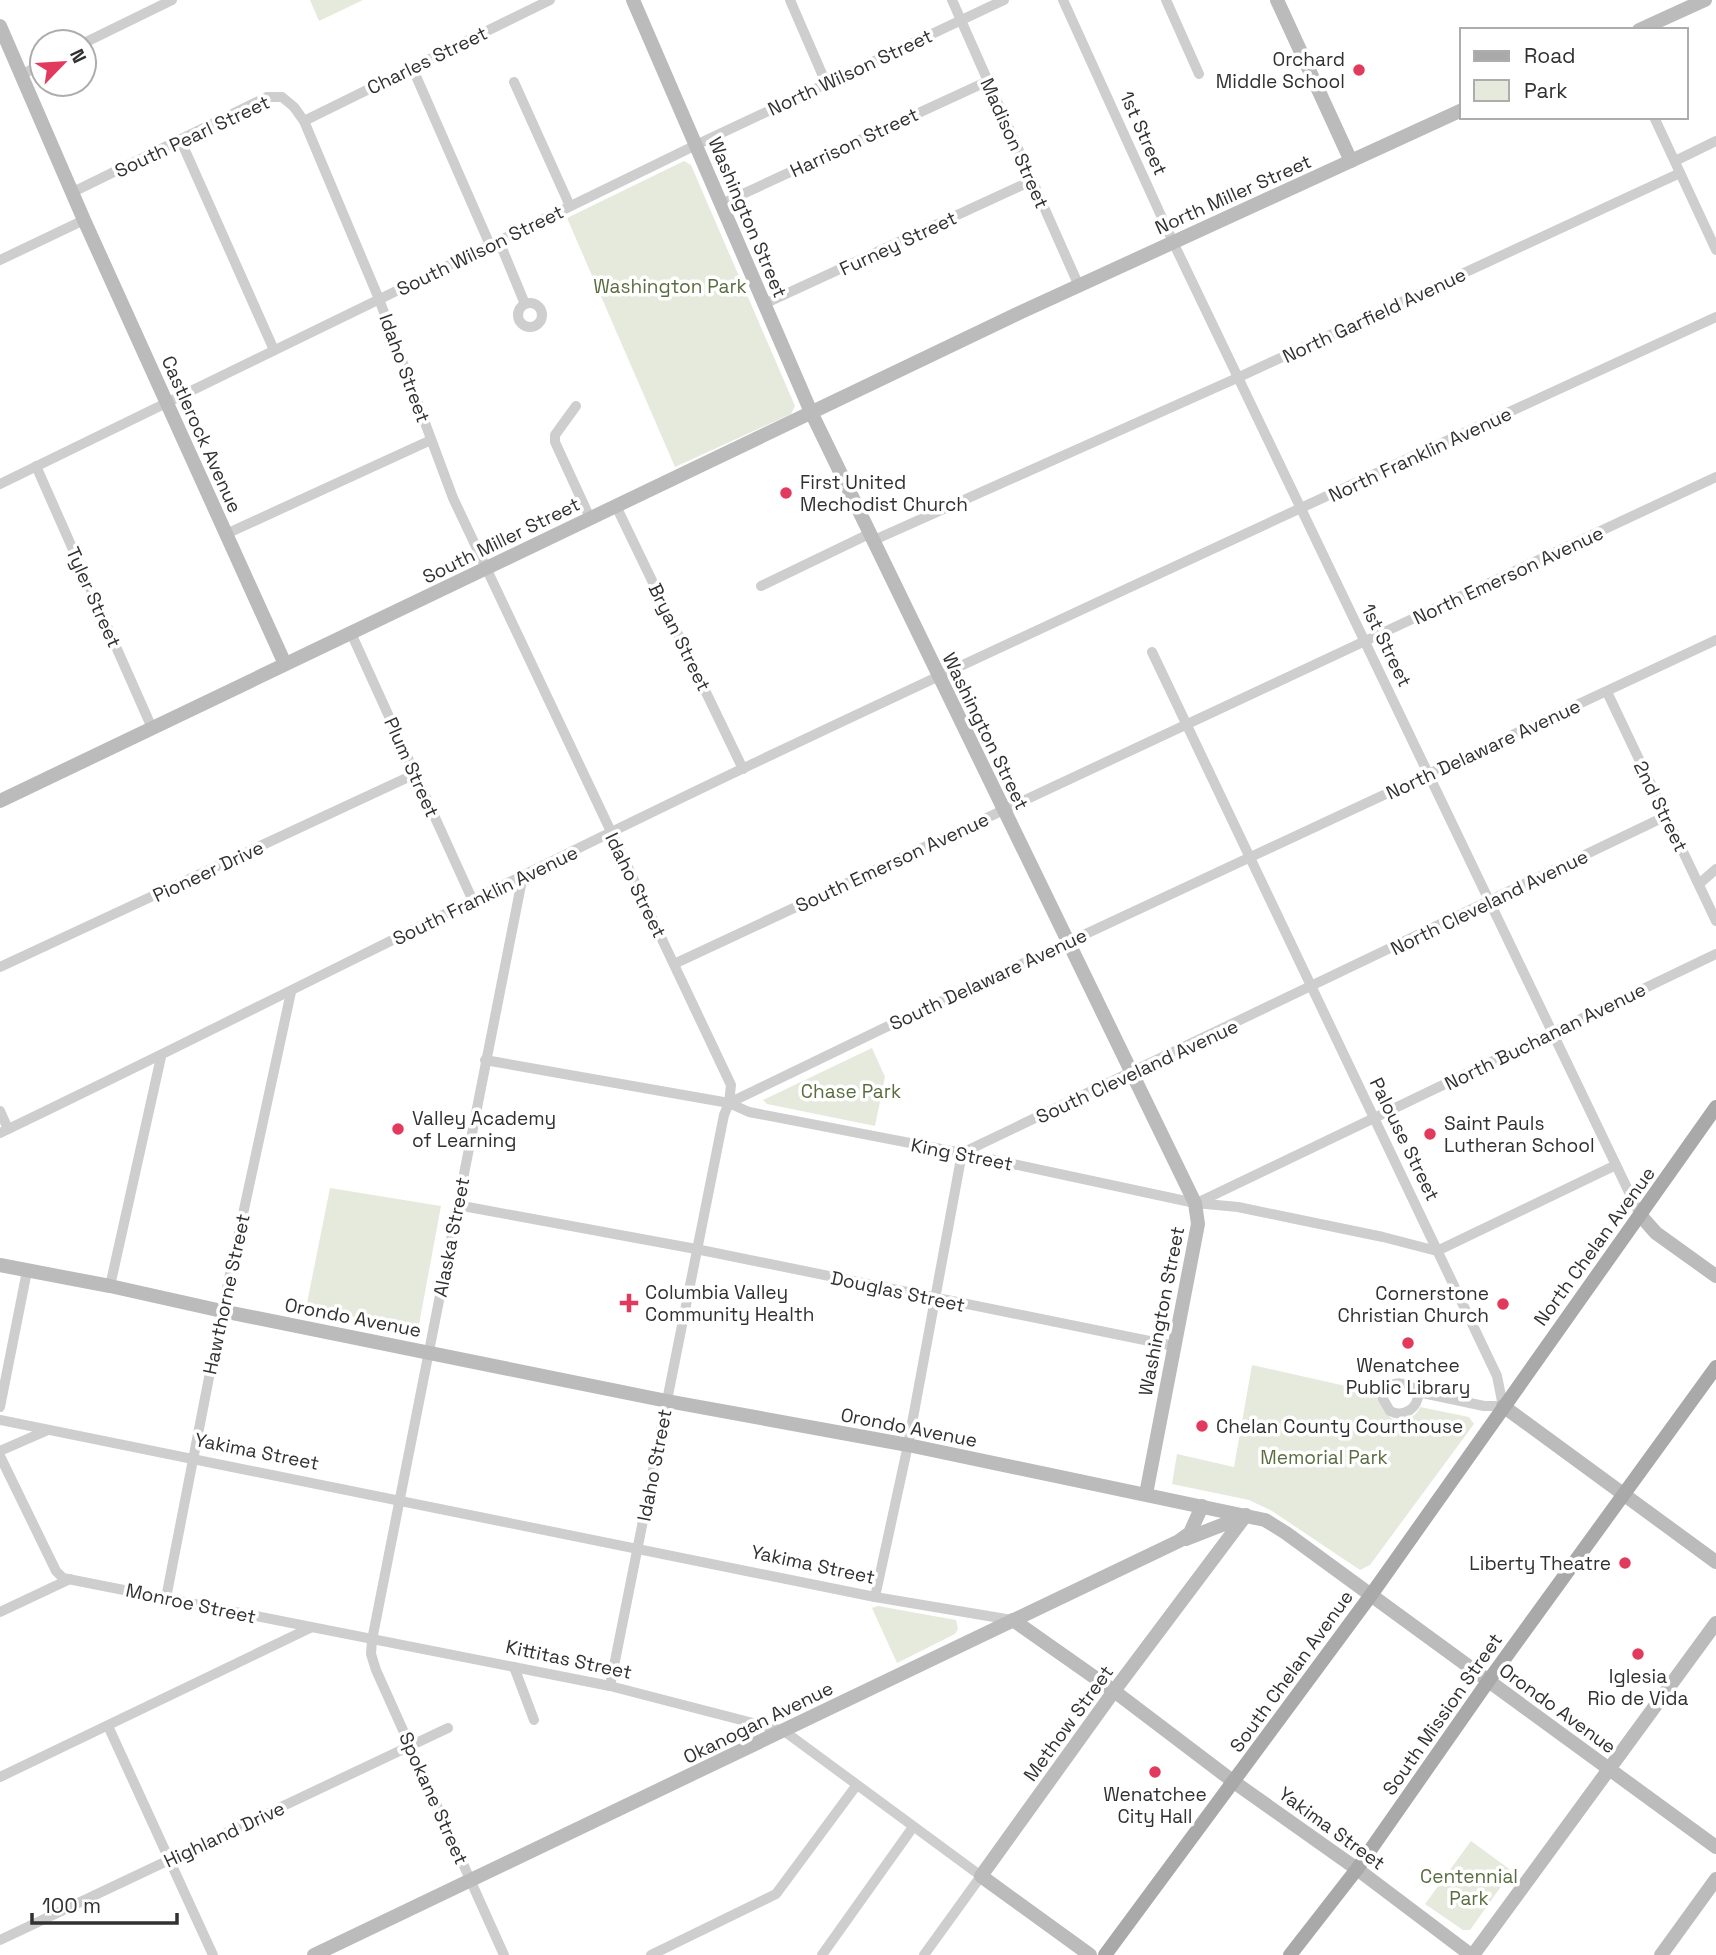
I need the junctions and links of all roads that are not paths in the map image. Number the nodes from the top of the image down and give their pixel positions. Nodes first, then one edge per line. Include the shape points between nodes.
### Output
1 (172, 0) edge
2 (550, 0) edge
3 (632, 0) edge
4 (790, 0) edge
5 (952, 0) edge
6 (1004, 0) edge
7 (1063, 0) edge
8 (1166, 0) edge
9 (1277, 0) edge
10 (1705, 0) edge
11 (961, 20) junction
12 (0, 26) edge
13 (1643, 28) edge
14 (98, 37) edge
15 (412, 67) junction
16 (28, 71) edge
17 (1199, 74) dead end
18 (21, 75) junction
19 (988, 81) junction
20 (514, 82) dead end
21 (826, 83) junction
22 (1460, 111) edge
23 (1655, 119) edge
24 (303, 121) junction
25 (180, 139) junction
26 (1716, 141) edge
27 (696, 145) junction
28 (1675, 161) junction
29 (1351, 162) junction
30 (1680, 173) junction
31 (1031, 181) junction
32 (73, 192) junction
33 (721, 204) junction
34 (570, 206) junction
35 (85, 220) junction
36 (494, 243) junction
37 (1173, 243) junction
38 (1716, 250) edge
39 (0, 260) edge
40 (1079, 286) junction
41 (379, 299) junction
42 (525, 304) dead end
43 (764, 304) junction
44 (1019, 313) joint
45 (1716, 317) edge
46 (274, 350) junction
47 (1237, 378) junction
48 (167, 403) junction
49 (576, 406) dead end
50 (811, 412) junction
51 (431, 440) junction
52 (36, 466) junction
53 (1716, 477) edge
54 (0, 484) edge
55 (616, 506) junction
56 (1300, 509) junction
57 (590, 518) junction
58 (226, 534) junction
59 (871, 538) junction
60 (485, 569) junction
61 (761, 586) dead end
62 (1124, 590) joint
63 (351, 633) junction
64 (1716, 640) edge
65 (1364, 642) junction
66 (1152, 652) dead end
67 (285, 664) junction
68 (938, 677) junction
69 (1606, 692) junction
70 (1186, 724) junction
71 (152, 728) junction
72 (743, 769) junction
73 (415, 774) junction
74 (1429, 774) junction
75 (0, 801) edge
76 (1003, 809) junction
77 (1666, 816) junction
78 (611, 833) junction
79 (1249, 857) junction
80 (1716, 869) edge
81 (523, 875) junction
82 (1699, 884) junction
83 (473, 901) junction
84 (1490, 901) junction
85 (1716, 921) edge
86 (1069, 942) junction
87 (1716, 954) edge
88 (674, 964) junction
89 (0, 968) edge
90 (1311, 988) junction
91 (291, 992) junction
92 (1552, 1033) junction
93 (160, 1057) junction
94 (485, 1060) junction
95 (1133, 1072) junction
96 (729, 1103) junction
97 (1716, 1107) edge
98 (0, 1111) edge
99 (1373, 1118) junction
100 (4, 1131) edge
101 (962, 1153) junction
102 (1616, 1165) junction
103 (1195, 1203) junction
104 (457, 1205) junction
105 (1640, 1215) junction
106 (696, 1249) junction
107 (1437, 1251) junction
108 (0, 1265) edge
109 (27, 1271) junction
110 (1716, 1276) edge
111 (110, 1286) junction
112 (935, 1298) junction
113 (222, 1311) junction
114 (1174, 1346) junction
115 (428, 1351) junction
116 (1716, 1367) edge
117 (1418, 1392) dead end
118 (667, 1401) junction
119 (1503, 1406) junction
120 (0, 1408) edge
121 (0, 1420) edge
122 (50, 1429) junction
123 (908, 1445) junction
124 (0, 1453) edge
125 (194, 1458) junction
126 (1146, 1494) junction
127 (1623, 1494) junction
128 (399, 1500) junction
129 (1202, 1506) junction
130 (1246, 1515) junction
131 (1179, 1541) junction
132 (638, 1548) junction
133 (1716, 1562) edge
134 (70, 1579) junction
135 (1371, 1595) junction
136 (875, 1597) junction
137 (166, 1598) junction
138 (0, 1612) edge
139 (1013, 1620) junction
140 (1716, 1623) edge
141 (311, 1628) junction
142 (372, 1640) junction
143 (514, 1667) junction
144 (1489, 1680) junction
145 (610, 1686) junction
146 (1114, 1692) junction
147 (534, 1720) dead end
148 (108, 1726) junction
149 (448, 1728) dead end
150 (784, 1731) junction
151 (410, 1746) junction
152 (1609, 1769) junction
153 (0, 1777) edge
154 (1234, 1782) junction
155 (856, 1786) junction
156 (913, 1827) junction
157 (1716, 1847) edge
158 (169, 1861) junction
159 (1357, 1869) junction
160 (981, 1876) junction
161 (1716, 1880) edge
162 (471, 1881) junction
163 (0, 1940) edge
164 (213, 1955) edge
165 (314, 1955) edge
166 (505, 1955) edge
167 (651, 1955) edge
168 (822, 1955) edge
169 (924, 1955) edge
170 (1090, 1955) edge
171 (1105, 1955) edge
172 (1290, 1955) edge
173 (1473, 1955) edge
174 (1661, 1955) edge

1 - 14 street
2 - 15 street, Charles Street
3 - 27 street, Washington Street
4 - 21 street
5 - 11 street, Madison Street
6 - 11 street, North Wilson Street
7 - 37 street, 1st Street
8 - 17 street
9 - 29 street
10 - 13 street
11 - 19 street, Madison Street
11 - 21 street, North Wilson Street
12 - 18 street
15 - 24 street, Charles Street
15 - 36 street
16 - 18 street
18 - 32 street
19 - 31 street, Madison Street
19 - 33 street, Harrison Street
20 - 34 street
21 - 27 street, North Wilson Street
22 - 29 street, North Miller Street
23 - 28 street
24 - 25 street, South Pearl Street via 282,97 267,97
24 - 41 street, Idaho Street
25 - 32 street, South Pearl Street
25 - 46 street
26 - 28 street
27 - 33 street, Washington Street
27 - 34 street, South Wilson Street
28 - 30 street
29 - 37 street, North Miller Street
30 - 38 street
30 - 47 street, North Garfield Avenue
31 - 40 street, Madison Street
31 - 43 street, Furney Street
32 - 35 street, Castlerock Avenue
33 - 43 street, Washington Street
34 - 36 street, South Wilson Street
35 - 39 street
35 - 48 street, Castlerock Avenue
36 - 41 street, South Wilson Street
36 - 42 street
37 - 40 street, North Miller Street
37 - 47 street, 1st Street
40 - 44 street, North Miller Street
41 - 46 street, South Wilson Street
41 - 51 street, Idaho Street
43 - 50 street, Washington Street
44 - 50 street, South Miller Street
45 - 56 street, North Franklin Avenue
46 - 48 street, South Wilson Street
47 - 56 street, 1st Street
47 - 59 street, North Garfield Avenue
48 - 52 street, South Wilson Street
48 - 58 street, Castlerock Avenue
49 - 57 street via 555,435 555,442
50 - 55 street, South Miller Street
50 - 59 street, Washington Street
51 - 58 street
51 - 60 street, Idaho Street
52 - 54 street, South Wilson Street
52 - 71 street, Tyler Street
53 - 65 street, North Emerson Avenue
55 - 57 street, South Miller Street
55 - 72 street, Bryan Street
56 - 62 street, North Franklin Avenue
56 - 65 street, 1st Street
57 - 60 street, South Miller Street
58 - 67 street, Castlerock Avenue
59 - 61 street, North Garfield Avenue
59 - 68 street, Washington Street
60 - 63 street, South Miller Street
60 - 78 street, Idaho Street
62 - 68 street, South Franklin Avenue
63 - 67 street, South Miller Street
63 - 73 street, Plum Street
64 - 69 street, North Delaware Avenue
65 - 70 street, North Emerson Avenue
65 - 74 street, 1st Street
66 - 70 street, Palouse Street
67 - 71 street, South Miller Street
68 - 72 street, South Franklin Avenue
68 - 76 street, Washington Street
69 - 74 street, North Delaware Avenue
69 - 77 street, 2nd Street
70 - 76 street, South Emerson Avenue
70 - 79 street, Palouse Street
71 - 75 street, South Miller Street
72 - 78 street, South Franklin Avenue
73 - 83 street, Plum Street
73 - 89 street, Pioneer Drive
74 - 79 street, North Delaware Avenue
74 - 84 street, 1st Street
76 - 86 street, Washington Street
76 - 88 street, South Emerson Avenue
77 - 82 street, 2nd Street
77 - 84 street, North Cleveland Avenue
78 - 81 street, South Franklin Avenue
78 - 88 street, Idaho Street
79 - 86 street, South Delaware Avenue
79 - 90 street, Palouse Street
80 - 82 street
81 - 83 street, South Franklin Avenue
81 - 94 street, Alaska Street
82 - 85 street, 2nd Street
83 - 91 street, South Franklin Avenue
84 - 90 street, North Cleveland Avenue
84 - 92 street, 1st Street
86 - 95 street, Washington Street
86 - 96 street, South Delaware Avenue
87 - 92 street, North Buchanan Avenue
88 - 96 street, Idaho Street via 731,1085
90 - 95 street, South Cleveland Avenue
90 - 99 street, Palouse Street
91 - 93 street, South Franklin Avenue
91 - 113 street, Hawthorne Street
92 - 99 street, North Buchanan Avenue
92 - 102 street, 1st Street
93 - 100 street, South Franklin Avenue
93 - 111 street
94 - 96 street, King Street
94 - 104 street, Alaska Street
95 - 101 street, South Cleveland Avenue
95 - 103 street, Washington Street
96 - 101 street, King Street via 749,1112
96 - 106 street, Idaho Street
97 - 105 main road, North Chelan Avenue
98 - 100 street
99 - 103 street, North Buchanan Avenue
99 - 107 street, Palouse Street
101 - 103 street, King Street
101 - 112 street
102 - 105 street, 1st Street
102 - 107 street
103 - 107 street, King Street via 1238,1207
103 - 114 street, Washington Street via 1198,1224
104 - 106 street, Douglas Street
104 - 115 street, Alaska Street
105 - 110 street, 1st Street via 1656,1233
105 - 119 main road, North Chelan Avenue
106 - 112 street, Douglas Street
106 - 118 street, Idaho Street
107 - 119 street, Palouse Street via 1497,1376
108 - 109 street, Orondo Avenue
109 - 111 street, Orondo Avenue
109 - 120 street
111 - 113 street, Orondo Avenue
112 - 114 street, Douglas Street
112 - 123 street
113 - 115 street, Orondo Avenue
113 - 125 street, Hawthorne Street
114 - 126 street, Washington Street
115 - 118 street, Orondo Avenue
115 - 128 street, Alaska Street
116 - 127 main road, South Mission Street
117 - 119 street
118 - 123 street, Orondo Avenue
118 - 132 street, Idaho Street
119 - 127 street
119 - 135 main road, South Chelan Avenue
121 - 122 street, Yakima Street
122 - 124 street
122 - 125 street, Yakima Street
123 - 126 street, Orondo Avenue
123 - 136 street
124 - 134 street via 56,1571
125 - 128 street, Yakima Street
125 - 137 street, Hawthorne Street
126 - 129 street, Orondo Avenue
127 - 133 street
127 - 144 main road, South Mission Street
128 - 132 street, Yakima Street
128 - 142 street, Alaska Street
129 - 130 street, Orondo Avenue
129 - 131 street, Okanogan Avenue via 1190,1533
130 - 131 street
130 - 135 street, Orondo Avenue via 1286,1533
130 - 146 street, Methow Street
131 - 139 street, Okanogan Avenue
132 - 136 street, Yakima Street
132 - 145 street, Idaho Street
134 - 137 street, Monroe Street
134 - 138 street
135 - 144 street, Orondo Avenue
135 - 154 main road, South Chelan Avenue
136 - 139 street, Yakima Street
137 - 141 street, Monroe Street
139 - 146 street, Yakima Street
139 - 150 street, Okanogan Avenue
140 - 152 street
141 - 142 street, Kittitas Street
141 - 148 street
142 - 143 street, Kittitas Street
142 - 151 street, Spokane Street via 376,1670
143 - 145 street, Kittitas Street
143 - 147 street
144 - 152 street, Orondo Avenue
144 - 159 main road, South Mission Street
145 - 150 street, Kittitas Street
146 - 154 street, Yakima Street
146 - 160 street, Methow Street
148 - 153 street
148 - 158 street
149 - 151 street, Highland Drive
150 - 155 street, Kittitas Street
150 - 162 street, Okanogan Avenue
151 - 158 street, Highland Drive
151 - 162 street, Spokane Street
152 - 157 street, Orondo Avenue
152 - 173 street
154 - 159 street, Yakima Street
154 - 171 main road, South Chelan Avenue
155 - 156 street, Kittitas Street
155 - 167 street via 776,1895
156 - 160 street, Kittitas Street
156 - 168 street
158 - 163 street, Highland Drive
158 - 164 street
159 - 172 main road, South Mission Street
159 - 173 street, Yakima Street
160 - 169 street, Methow Street
160 - 170 street, Kittitas Street
161 - 174 street
162 - 165 street, Okanogan Avenue
162 - 166 street, Spokane Street

